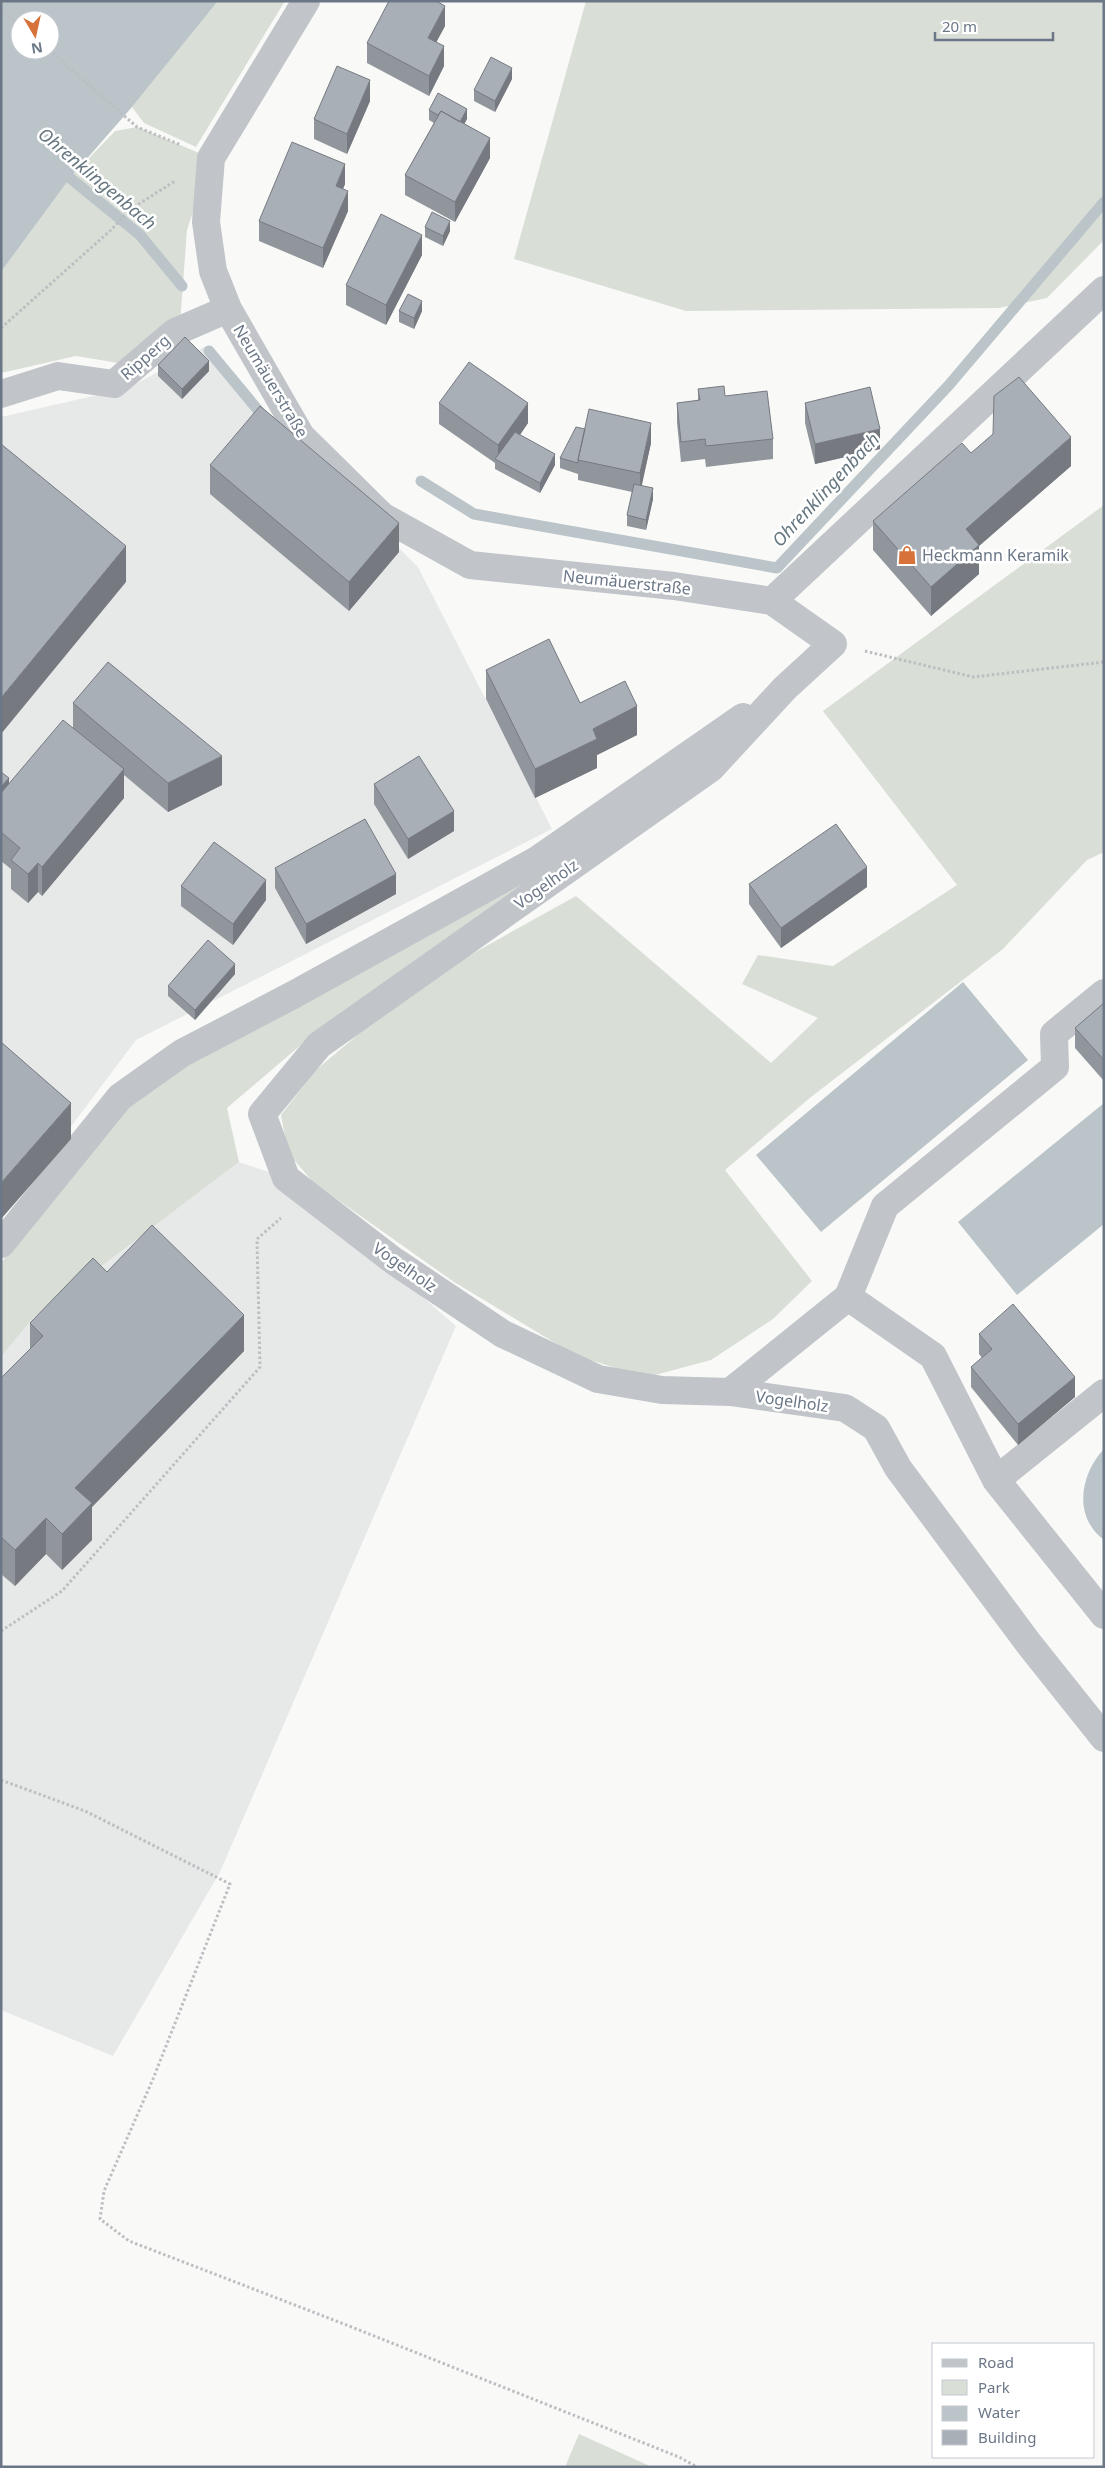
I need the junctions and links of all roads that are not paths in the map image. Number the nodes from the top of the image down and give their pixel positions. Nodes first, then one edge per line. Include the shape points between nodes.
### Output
1 (306, 1) edge
2 (1104, 290) edge
3 (228, 309) junction
4 (1, 394) edge
5 (772, 601) junction
6 (785, 688) junction
7 (1104, 993) edge
8 (1, 1244) edge
9 (848, 1297) junction
10 (730, 1392) junction
11 (1104, 1393) edge
12 (996, 1480) junction
13 (1104, 1614) edge
14 (1104, 1738) edge

1 - 3 street, Neumäuerstraße via 211,158 206,222 213,271
2 - 5 street
3 - 4 street, Ripperg via 175,332 114,384 58,376
3 - 5 street, Neumäuerstraße via 301,436 382,516 470,565 674,586
5 - 6 street, Neumäuerstraße via 833,644
6 - 8 street via 538,860 182,1053 120,1096
6 - 10 street, Vogelholz via 711,768 319,1045 262,1114 286,1178 394,1261 503,1334 598,1379 662,1390
7 - 9 street via 1054,1034 1055,1067 885,1206
9 - 10 street
9 - 12 street via 933,1356
10 - 14 street, Vogelholz via 845,1408 876,1428 898,1468 1029,1644
11 - 12 street
12 - 13 street

